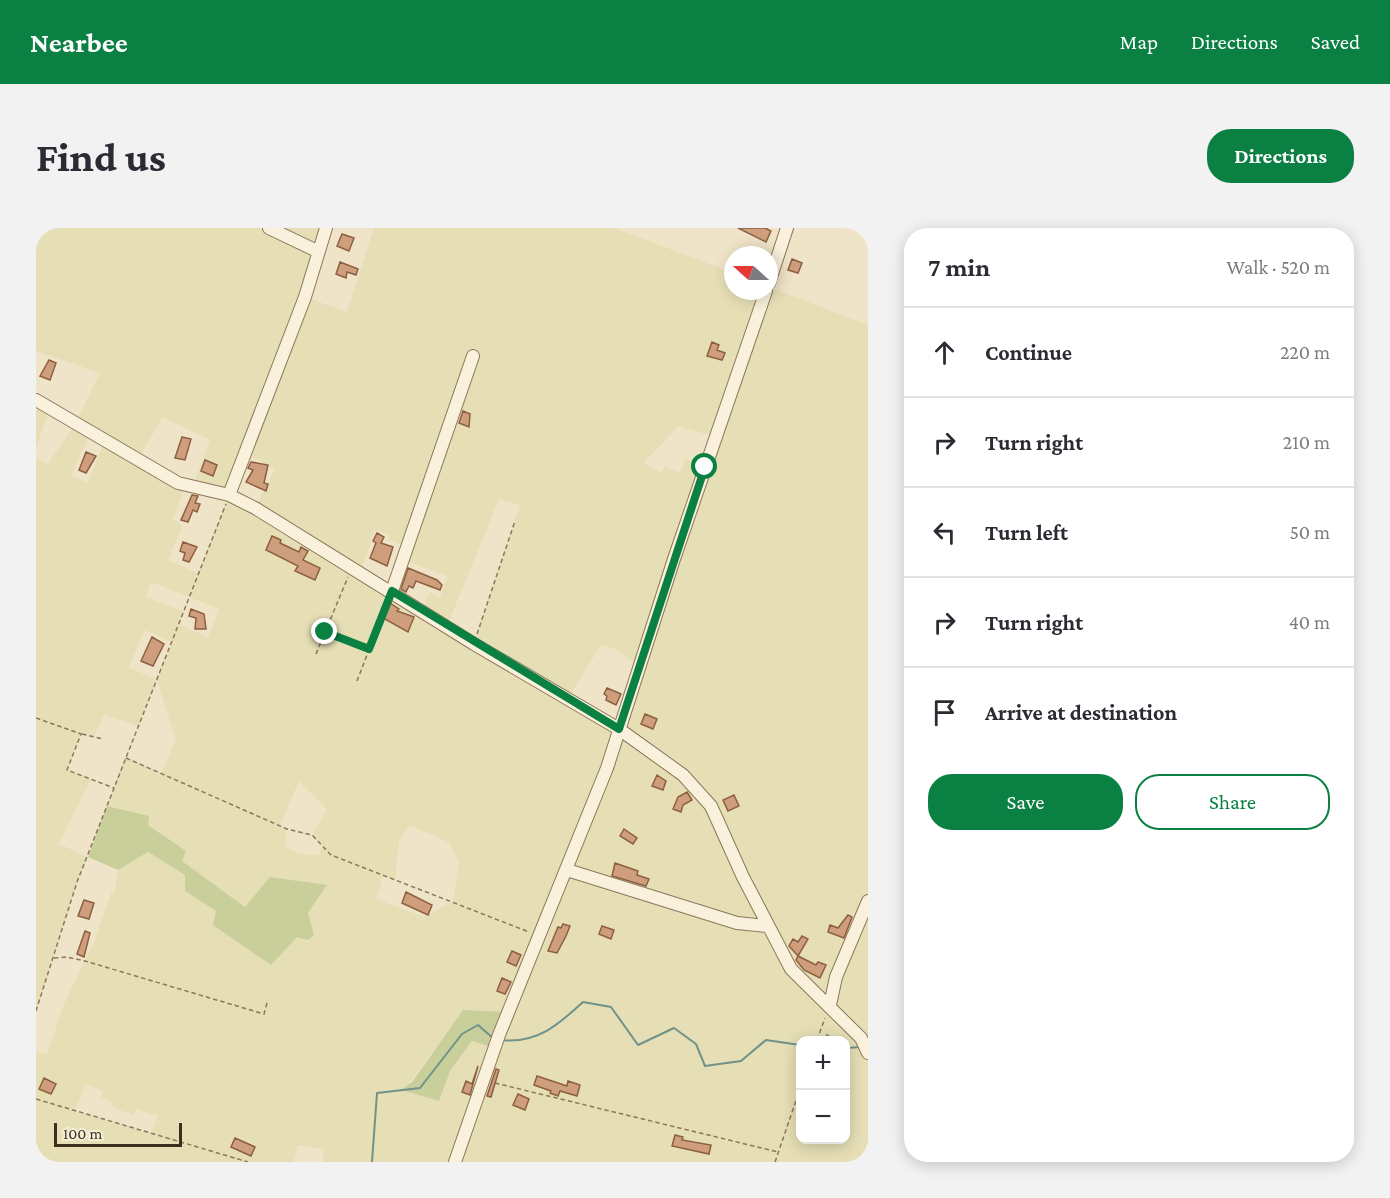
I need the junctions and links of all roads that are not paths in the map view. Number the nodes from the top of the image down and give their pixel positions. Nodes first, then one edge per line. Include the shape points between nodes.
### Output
1 (268, 228) edge
2 (326, 228) edge
3 (787, 228) edge
4 (317, 250) junction
5 (778, 256) edge
6 (763, 300) edge
7 (473, 356) dead end
8 (36, 400) edge
9 (229, 495) junction
10 (392, 591) junction
11 (619, 729) junction
12 (567, 870) junction
13 (868, 901) edge
14 (767, 926) junction
15 (830, 1005) junction
16 (868, 1053) edge
17 (455, 1162) edge

1 - 4 street
2 - 4 street
3 - 5 street
4 - 9 street via 305,297
6 - 11 street
7 - 10 street
8 - 9 street via 178,483
9 - 10 street
10 - 11 street
11 - 12 street
11 - 14 street via 684,775 711,806
12 - 14 street via 737,923
12 - 17 street via 483,1080
13 - 15 street via 836,977
14 - 15 street via 791,969
15 - 16 street via 861,1038

